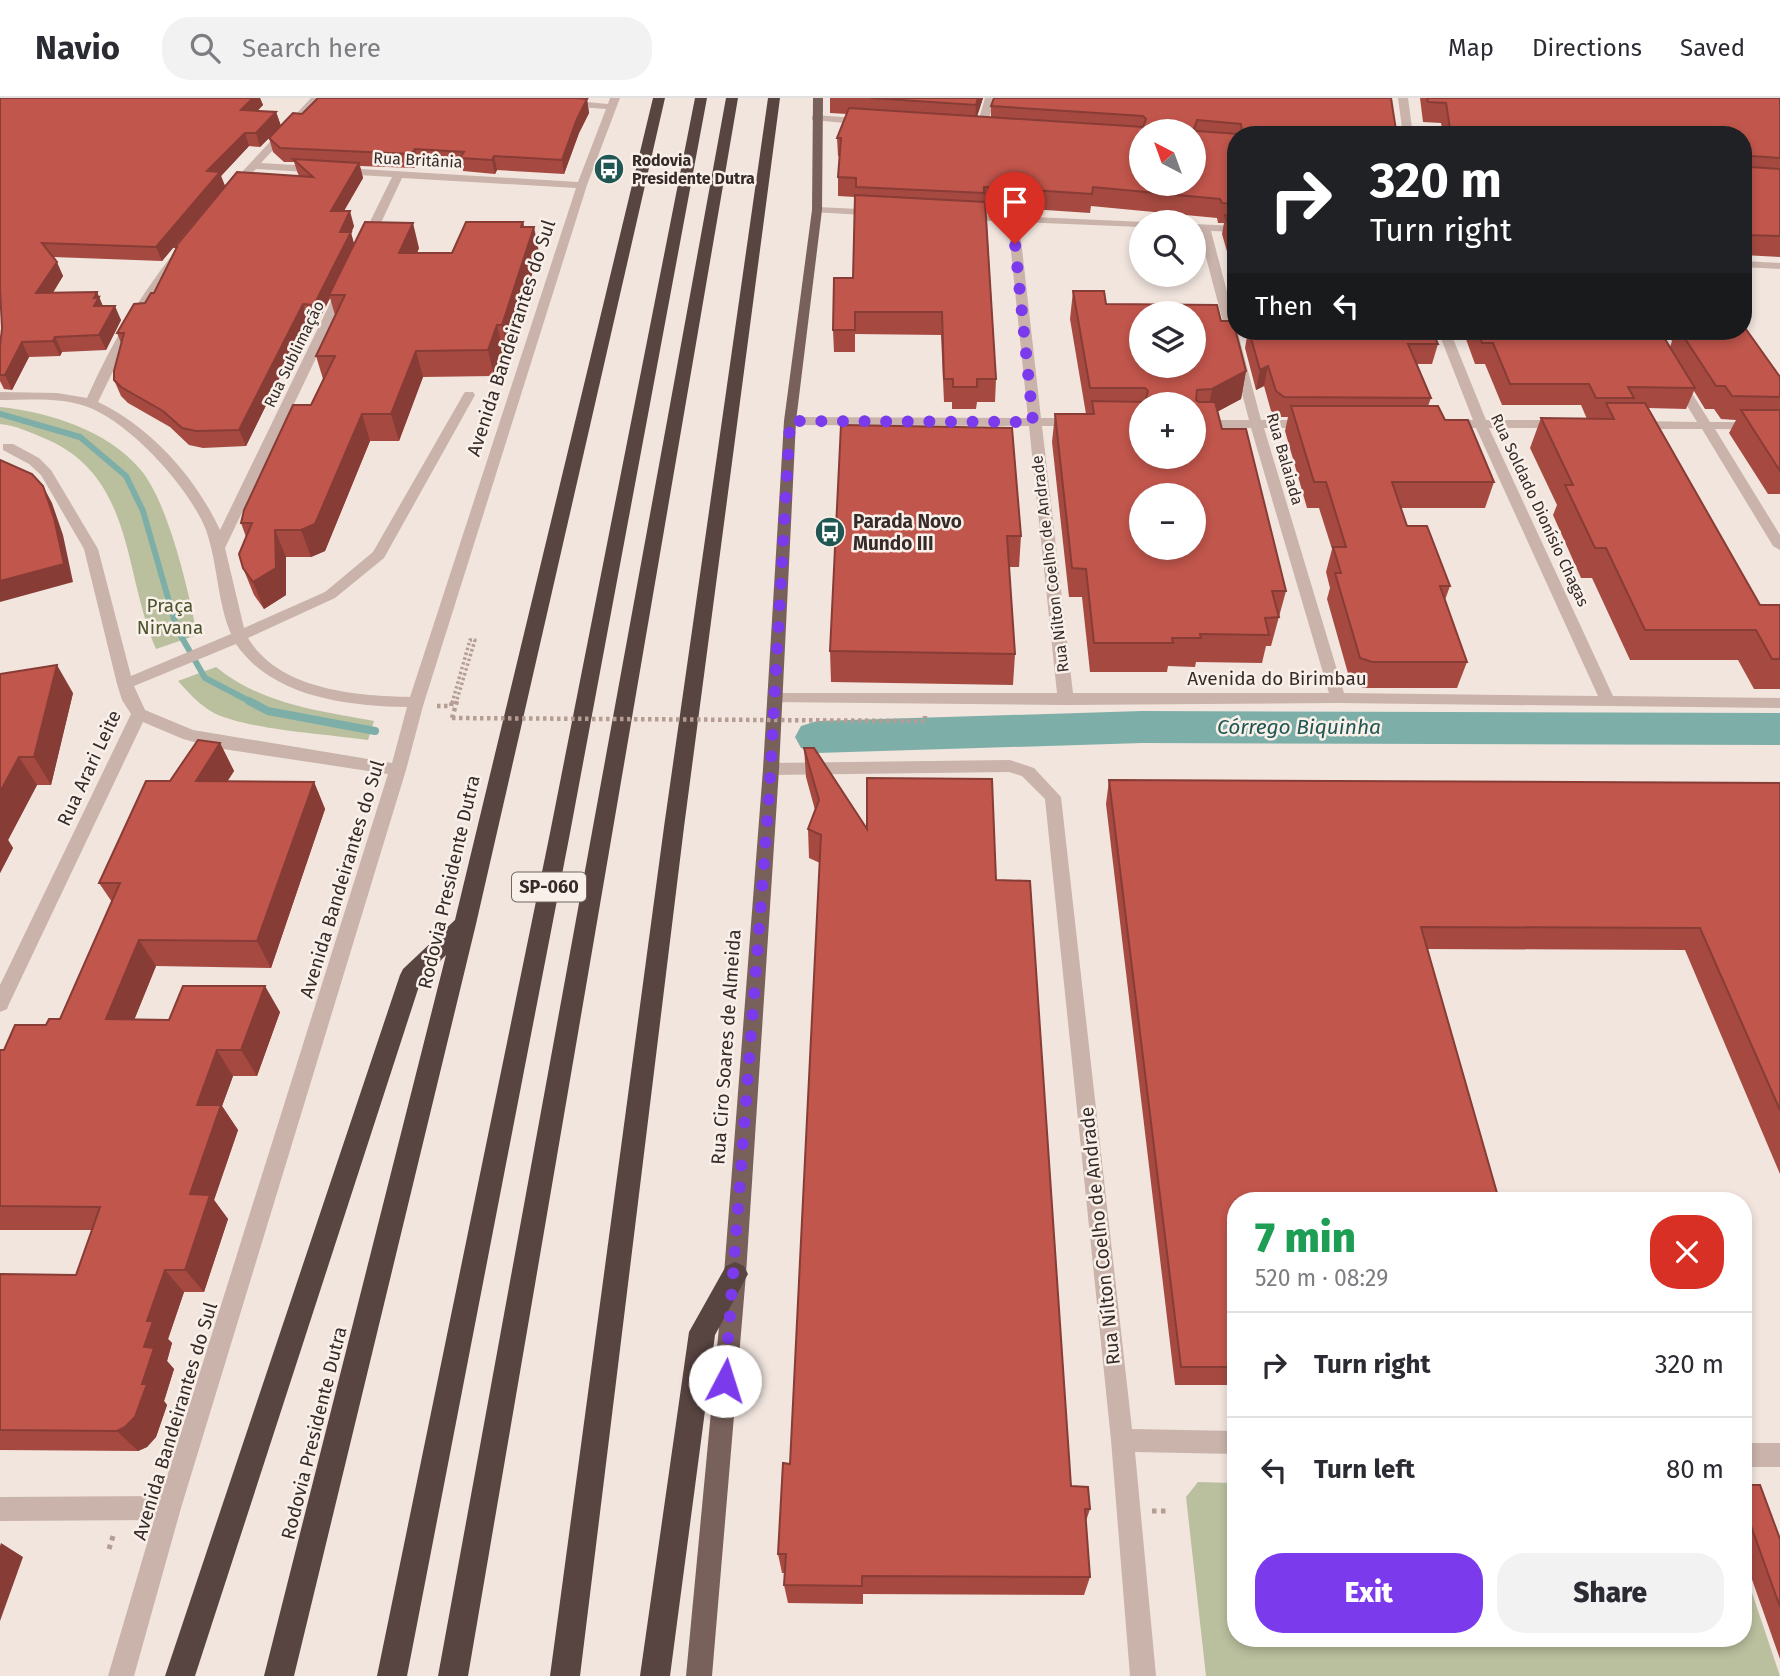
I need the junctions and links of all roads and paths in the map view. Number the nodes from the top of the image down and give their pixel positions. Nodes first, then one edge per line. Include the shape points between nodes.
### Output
1 (316, 98) edge
2 (659, 98) edge
3 (701, 98) edge
4 (732, 98) edge
5 (774, 98) edge
6 (817, 98) edge
7 (990, 98) edge
8 (1403, 98) edge
9 (550, 102) edge
10 (614, 102) edge
11 (816, 118) junction
12 (885, 123) edge
13 (1407, 126) edge
14 (968, 128) edge
15 (981, 129) junction
16 (995, 130) edge
17 (251, 166) junction
18 (398, 175) junction
19 (582, 185) junction
20 (225, 197) edge
21 (817, 210) junction
22 (887, 213) edge
23 (957, 216) edge
24 (1013, 219) junction
25 (1129, 224) edge
26 (1206, 227) edge
27 (1227, 229) edge
28 (191, 238) edge
29 (362, 249) edge
30 (1206, 251) edge
31 (1752, 264) edge
32 (1780, 266) edge
33 (350, 274) edge
34 (1227, 324) edge
35 (1232, 340) edge
36 (1447, 340) edge
37 (1669, 366) edge
38 (469, 395) dead end
39 (0, 396) edge
40 (91, 403) junction
41 (790, 421) junction
42 (1033, 422) junction
43 (1087, 422) edge
44 (1206, 424) edge
45 (1256, 424) junction
46 (1322, 424) edge
47 (1428, 424) edge
48 (1480, 424) junction
49 (1573, 424) edge
50 (1626, 425) edge
51 (1706, 425) junction
52 (1780, 426) edge
53 (8, 447) dead end
54 (1780, 546) edge
55 (218, 548) junction
56 (239, 637) junction
57 (125, 684) junction
58 (775, 698) junction
59 (1338, 698) junction
60 (1066, 700) junction
61 (1608, 701) junction
62 (416, 702) junction
63 (1780, 703) edge
64 (451, 706) dead end
65 (139, 714) junction
66 (925, 716) dead end
67 (771, 769) junction
68 (398, 770) junction
69 (465, 924) junction
70 (0, 1004) edge
71 (735, 1274) junction
72 (1122, 1440) junction
73 (1227, 1443) edge
74 (1752, 1455) edge
75 (1780, 1455) edge
76 (169, 1508) junction
77 (0, 1509) edge
78 (121, 1676) edge
79 (180, 1676) edge
80 (279, 1676) edge
81 (393, 1676) edge
82 (453, 1676) edge
83 (565, 1676) edge
84 (655, 1676) edge
85 (699, 1676) edge
86 (1143, 1676) edge

1 - 17 street
2 - 69 highway, Rodovia Presidente Dutra
3 - 81 highway, SP-060
4 - 82 highway, SP-060
5 - 83 highway
6 - 11 main road, Rua Ciro Soares de Almeida
7 - 15 street
8 - 13 street
9 - 10 street
10 - 19 street, Avenida Bandeirantes do Sul
11 - 12 street
11 - 21 main road, Rua Ciro Soares de Almeida
14 - 15 street
15 - 16 street
17 - 18 street, Rua Britânia
17 - 20 street
18 - 19 street, Rua Britânia
18 - 29 street
19 - 62 street, Avenida Bandeirantes do Sul
21 - 22 street
21 - 41 main road, Rua Ciro Soares de Almeida
23 - 24 street
24 - 25 street
24 - 42 street, Rua Nílton Coelho de Andrade
26 - 27 street
28 - 40 street via 130,322
30 - 34 street, Rua Balaiada
31 - 32 street
33 - 55 street, Rua Sublimação
35 - 45 street, Rua Balaiada
36 - 48 street, Rua Soldado Dionísio Chagas
37 - 51 street
38 - 56 street via 379,555 330,595
39 - 40 street
40 - 55 street via 136,434 180,474 208,518
41 - 42 street
41 - 58 main road, Rua Ciro Soares de Almeida
42 - 43 street
42 - 60 street, Rua Nílton Coelho de Andrade
44 - 45 street
45 - 46 street
45 - 59 street, Rua Balaiada
47 - 48 street
48 - 49 street
48 - 61 street, Rua Soldado Dionísio Chagas
50 - 51 street
51 - 52 street
51 - 54 street
53 - 57 street, Rua Arari Leite via 46,472 91,549
55 - 56 street
56 - 57 street
56 - 62 street via 262,663 303,687 363,700
57 - 65 street, Rua Arari Leite
58 - 60 street, Avenida do Birimbau
58 - 67 main road, Rua Ciro Soares de Almeida
59 - 60 street, Avenida do Birimbau
59 - 61 street, Avenida do Birimbau
61 - 63 street, Avenida do Birimbau
62 - 68 street, Avenida Bandeirantes do Sul
64 - 66 path, bridge via 470,640 475,640 452,718 925,721
65 - 68 street via 217,742
65 - 70 street, Rua Arari Leite
67 - 71 main road, Rua Ciro Soares de Almeida
67 - 72 street, Rua Nílton Coelho de Andrade via 1010,766 1028,772 1053,797
68 - 76 street, Avenida Bandeirantes do Sul
69 - 79 highway via 411,975
69 - 80 highway, Rodovia Presidente Dutra
71 - 84 highway via 702,1332
71 - 85 main road, Rua Ciro Soares de Almeida
72 - 73 street
72 - 86 street, Rua Nílton Coelho de Andrade
74 - 75 street
76 - 77 street
76 - 78 street, Avenida Bandeirantes do Sul

